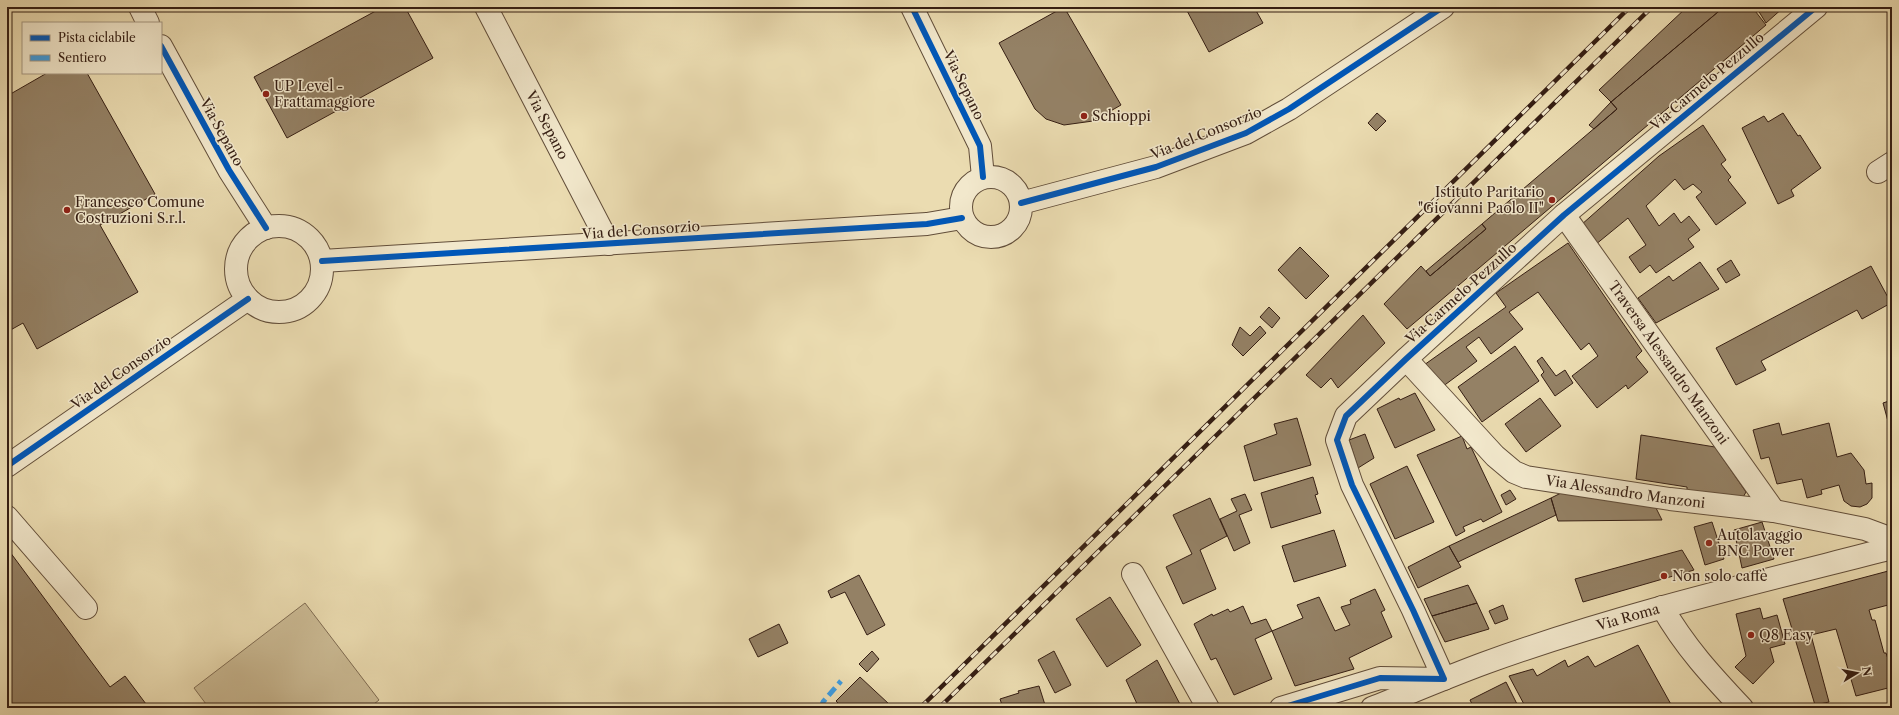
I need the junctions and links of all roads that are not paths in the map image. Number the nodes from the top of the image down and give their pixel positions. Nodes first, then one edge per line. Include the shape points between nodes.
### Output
1 (140, 7) edge
2 (486, 7) edge
3 (912, 7) edge
4 (1443, 7) edge
5 (1816, 7) edge
6 (148, 22) edge
7 (162, 48) edge
8 (984, 177) junction
9 (1021, 203) junction
10 (1564, 215) junction
11 (962, 218) junction
12 (266, 228) junction
13 (609, 244) junction
14 (322, 261) junction
15 (248, 299) junction
16 (1406, 358) junction
17 (7, 466) edge
18 (1774, 511) junction
19 (7, 517) edge
20 (1892, 539) edge
21 (1892, 548) edge
22 (1133, 574) dead end
23 (1662, 607) junction
24 (86, 608) dead end
25 (1444, 679) junction
26 (1208, 708) edge
27 (1281, 708) edge
28 (1372, 708) edge
29 (1742, 708) edge

1 - 6 street
2 - 13 street, Via Sepano
3 - 8 street, Via Sepano via 980,146
4 - 9 street, Via del Consorzio via 1289,109 1246,133 1156,167
5 - 10 street, Via Carmelo Pezzullo
7 - 12 street, Via Sepano via 229,170
8 - 9 street via 1004,179 1018,193
8 - 11 street via 974,181 962,197
9 - 11 street via 1017,222 1011,230 998,236 983,237 974,233
10 - 16 street, Via Carmelo Pezzullo
10 - 18 street, Traversa Alessandro Manzoni
11 - 13 street, Via del Consorzio via 927,224
12 - 14 street via 280,226 295,229 307,236 316,247
12 - 15 street via 253,234 243,245 237,258 236,273 240,287
13 - 14 street, Via del Consorzio
14 - 15 street via 322,275 318,288 310,300 298,308 286,312 272,312
15 - 17 street, Via del Consorzio
16 - 18 street, Via Alessandro Manzoni via 1495,456 1514,472 1526,477 1670,499
16 - 25 street, Via Carmelo Pezzullo via 1346,416 1337,440 1352,485
18 - 20 street, Via Alessandro Manzoni via 1865,529
19 - 24 street
21 - 23 street, Via Roma
22 - 26 street
23 - 25 street, Via Roma via 1484,663
23 - 29 street via 1677,634 1691,652
25 - 27 street via 1380,678
25 - 28 street, Via Roma

